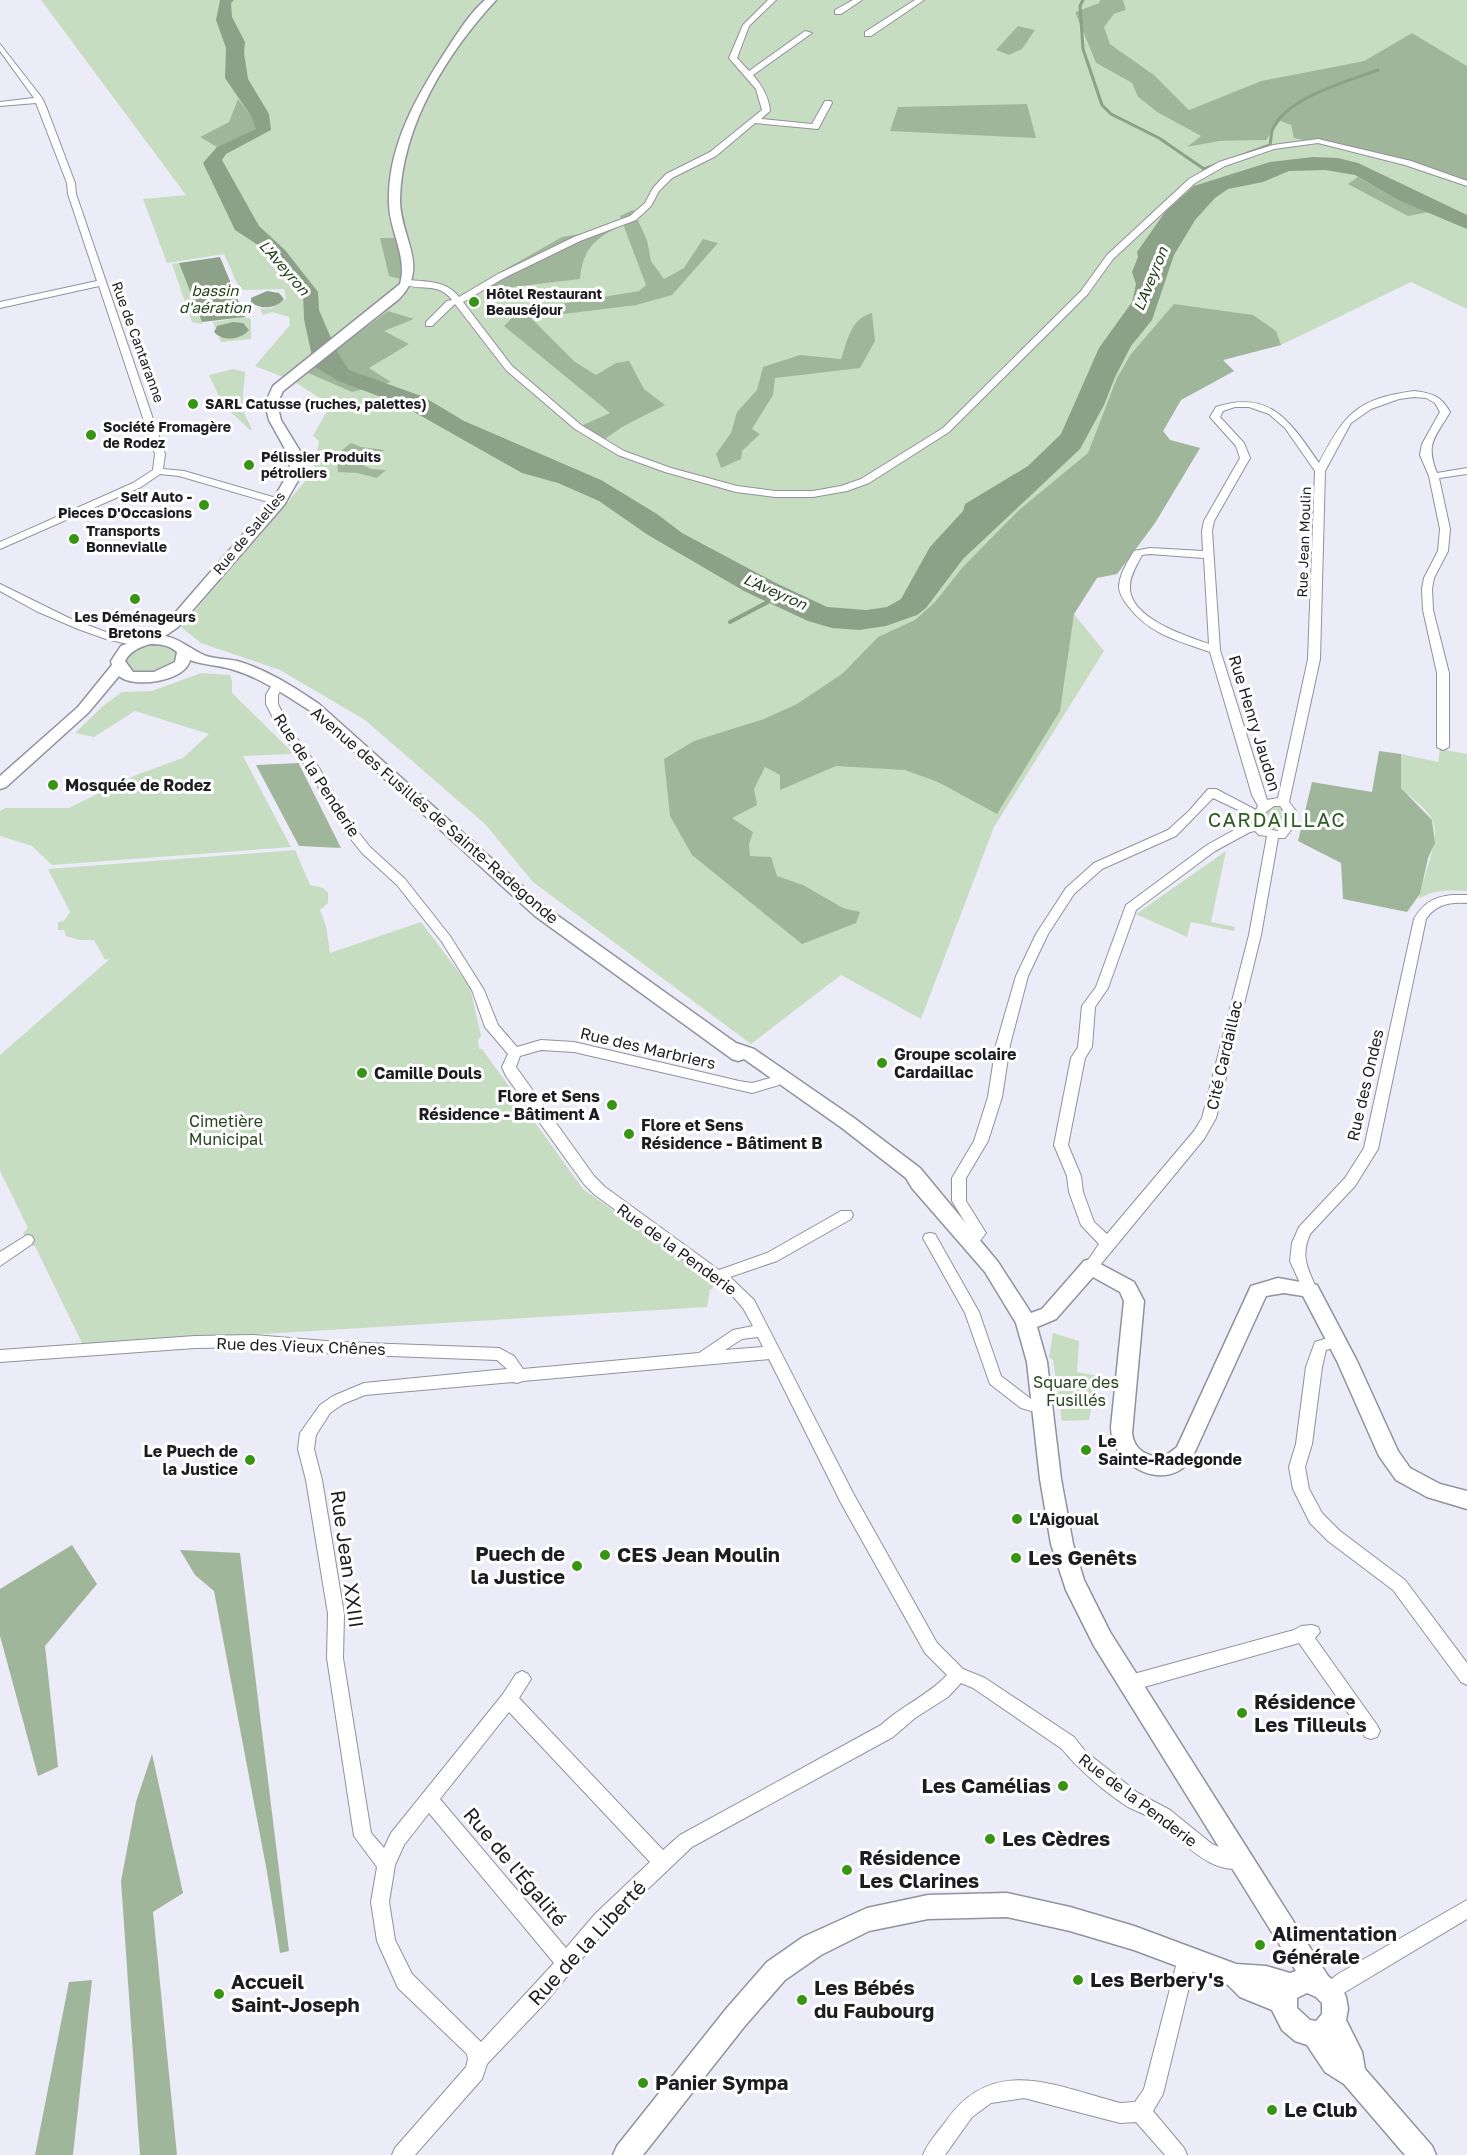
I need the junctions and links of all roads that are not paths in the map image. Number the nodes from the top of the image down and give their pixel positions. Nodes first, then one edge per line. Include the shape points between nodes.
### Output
1 (490, 0) edge
2 (772, 0) edge
3 (858, 0) edge
4 (920, 0) edge
5 (838, 12) dead end
6 (808, 33) dead end
7 (868, 34) dead end
8 (0, 46) edge
9 (749, 75) junction
10 (39, 100) junction
11 (828, 103) dead end
12 (0, 104) edge
13 (754, 121) junction
14 (62, 162) junction
15 (1467, 184) edge
16 (72, 194) junction
17 (100, 283) junction
18 (407, 283) junction
19 (457, 300) junction
20 (0, 305) edge
21 (429, 324) dead end
22 (158, 471) junction
23 (1320, 471) junction
24 (1467, 471) edge
25 (1434, 476) junction
26 (279, 502) junction
27 (0, 546) edge
28 (1209, 555) junction
29 (0, 587) edge
30 (173, 624) junction
31 (113, 638) junction
32 (143, 642) junction
33 (179, 647) junction
34 (1215, 650) junction
35 (119, 661) junction
36 (176, 669) junction
37 (253, 674) junction
38 (140, 678) junction
39 (278, 683) junction
40 (83, 710) junction
41 (1443, 747) dead end
42 (0, 784) edge
43 (1283, 802) junction
44 (1261, 816) junction
45 (1273, 835) junction
46 (1467, 899) edge
47 (515, 1053) junction
48 (777, 1079) junction
49 (846, 1215) dead end
50 (930, 1238) dead end
51 (27, 1240) dead end
52 (971, 1242) junction
53 (1108, 1243) junction
54 (0, 1260) edge
55 (1091, 1266) junction
56 (717, 1276) junction
57 (1311, 1290) junction
58 (748, 1304) junction
59 (1026, 1323) junction
60 (763, 1330) junction
61 (738, 1334) junction
62 (1337, 1341) junction
63 (774, 1352) junction
64 (0, 1356) edge
65 (702, 1359) junction
66 (517, 1377) junction
67 (1042, 1408) junction
68 (1467, 1500) edge
69 (957, 1674) junction
70 (1467, 1677) edge
71 (522, 1679) dead end
72 (1130, 1683) junction
73 (509, 1699) junction
74 (1371, 1731) dead end
75 (430, 1800) junction
76 (1243, 1860) junction
77 (662, 1862) junction
78 (386, 1865) junction
79 (1464, 1914) edge
80 (1187, 1958) junction
81 (566, 1963) junction
82 (1305, 1989) junction
83 (1324, 2028) junction
84 (478, 2059) junction
85 (1140, 2112) junction
86 (402, 2155) edge
87 (627, 2155) edge
88 (933, 2155) edge
89 (1177, 2155) edge
90 (1424, 2155) edge

1 - 18 street via 476,13 430,83 399,153 394,204 408,267
2 - 9 street via 748,18 737,40 733,58
3 - 5 street
4 - 7 street
6 - 9 street
8 - 10 street, Rue de Cantaranne
9 - 13 street via 766,101 766,111
10 - 12 street
10 - 14 street, Rue de Cantaranne
11 - 13 street via 815,127
13 - 19 street via 713,154 669,176 633,218 558,248
14 - 16 street, Rue de Cantaranne
14 - 16 street, Rue de Cantaranne via 62,179
15 - 19 street via 1408,163 1318,141 1273,147 1222,164 1192,181 1110,257 1084,293 946,430 865,481 813,494 736,489 621,453 578,427 509,368
16 - 17 street, Rue de Cantaranne
17 - 20 street
17 - 22 street, Rue de Cantaranne via 160,454
18 - 19 street via 438,285
18 - 26 street, Rue de Salelles via 396,296 277,389 271,404 275,420 296,456 297,470
19 - 21 street via 444,307
22 - 26 street
22 - 27 street via 137,485
23 - 25 street via 1349,420 1362,410 1404,394 1420,393 1434,397 1443,404 1445,412 1425,455
23 - 28 street, Rue Jean Moulin via 1288,426 1272,412 1250,404 1219,409 1215,417 1241,443 1245,458 1209,522
23 - 43 street, Rue Jean Moulin via 1314,659
24 - 25 street
25 - 41 street via 1445,529 1443,551 1429,578 1428,610 1443,672
26 - 30 street, Rue de Salelles
28 - 34 street, Rue Henry Jaudon
28 - 34 street, Rue Henry Jaudon via 1138,553 1124,585 1148,625
29 - 31 street via 74,624
30 - 32 street, Rue de Salelles
30 - 33 street
31 - 32 street
31 - 35 street
32 - 33 street, Avenue des Fusillés de Sainte-Radegonde
32 - 35 street, Rue de Salelles
33 - 36 street via 182,664
33 - 37 street, Avenue des Fusillés de Sainte-Radegonde via 206,661 234,665
34 - 44 street, Rue Henry Jaudon
35 - 38 street via 123,672
35 - 40 street, Rue de Salelles
36 - 37 street, Avenue des Fusillés de Sainte-Radegonde
36 - 38 street, Avenue des Fusillés de Sainte-Radegonde
37 - 39 street, Avenue des Fusillés de Sainte-Radegonde
38 - 40 street, Avenue des Fusillés de Sainte-Radegonde
39 - 47 street, Rue de la Penderie via 272,704 285,730 313,768 346,825 400,882 446,939 478,990 492,1027
39 - 48 street, Avenue des Fusillés de Sainte-Radegonde via 314,707 541,912 742,1059
40 - 42 street
43 - 44 street via 1272,802
43 - 45 street via 1290,816 1281,835
44 - 45 street via 1263,832
44 - 52 street via 1212,792 1172,832 1098,866 1070,891 1022,975 1003,1044 995,1097 981,1141 959,1178 959,1201 979,1233
44 - 53 street via 1130,908 1102,988 1089,1006 1085,1047 1078,1058 1061,1145 1088,1225
45 - 53 street, Cité Cardaillac via 1255,935 1209,1119
46 - 57 street, Rue des Ondes via 1434,903 1420,919 1371,1149 1350,1182 1304,1231 1299,1243 1297,1261
47 - 48 street, Rue des Marbriers via 541,1045 574,1047 739,1086 752,1088
47 - 56 street, Rue de la Penderie via 509,1067 511,1073 589,1180 613,1202
48 - 52 street, Avenue des Fusillés de Sainte-Radegonde via 918,1183
49 - 56 street via 772,1257
50 - 67 street via 972,1312 995,1380 1026,1404
51 - 54 street
52 - 59 street, Avenue des Fusillés de Sainte-Radegonde
53 - 55 street, Cité Cardaillac
55 - 57 street via 1127,1287 1134,1301 1121,1427 1123,1442 1130,1453 1150,1465 1162,1466 1180,1459 1258,1291 1282,1284
55 - 59 street, Cité Cardaillac via 1049,1314
56 - 58 street, Rue de la Penderie
57 - 62 street
58 - 60 street, Rue de la Penderie
58 - 61 street
59 - 67 street, Avenue des Fusillés de Sainte-Radegonde
60 - 61 street, Rue Jean XXIII
60 - 63 street, Rue de la Penderie
61 - 65 street, Rue Jean XXIII
62 - 68 street via 1390,1456 1403,1474 1435,1491
62 - 70 street via 1320,1346 1314,1367 1304,1444 1297,1467 1301,1490 1316,1518 1334,1536 1399,1586
63 - 65 street, Rue Jean XXIII
63 - 69 street, Rue de la Penderie via 898,1590 931,1647
64 - 66 street, Rue des Vieux Chênes via 253,1341 499,1354 509,1359
65 - 66 street, Rue Jean XXIII
66 - 78 street, Rue Jean XXIII via 378,1387 357,1392 325,1409 308,1433 306,1449 336,1614 335,1658 357,1804 363,1836
67 - 72 street, Avenue des Fusillés de Sainte-Radegonde via 1055,1511 1066,1561 1087,1610
69 - 76 street, Rue de la Penderie via 979,1683 1046,1727 1132,1799 1153,1809 1208,1853 1232,1861
69 - 77 street, Rue de la Liberté via 941,1692 887,1731 686,1841
71 - 73 street
72 - 74 street via 1306,1633
72 - 76 street, Avenue des Fusillés de Sainte-Radegonde
73 - 75 street
73 - 77 street
75 - 78 street via 397,1839
75 - 81 street, Rue de l'Égalité
76 - 82 street, Avenue des Fusillés de Sainte-Radegonde via 1295,1944
77 - 81 street, Rue de la Liberté via 602,1920
78 - 84 street via 380,1902 386,1941 405,1981 474,2048
79 - 82 street
80 - 82 street via 1236,1976 1249,1988
80 - 85 street via 1154,2094
80 - 87 street via 1070,1919 1006,1905 928,1907 867,1920 812,1946 776,1971
81 - 84 street, Rue de la Liberté
82 - 83 street via 1336,2008
82 - 83 street, Avenue des Fusillés de Sainte-Radegonde via 1284,2009 1292,2023 1306,2032
83 - 90 street via 1334,2063 1353,2075
84 - 86 street, Rue de la Liberté via 475,2072
85 - 88 street via 1120,2113 1024,2088 987,2094 965,2110
85 - 89 street

